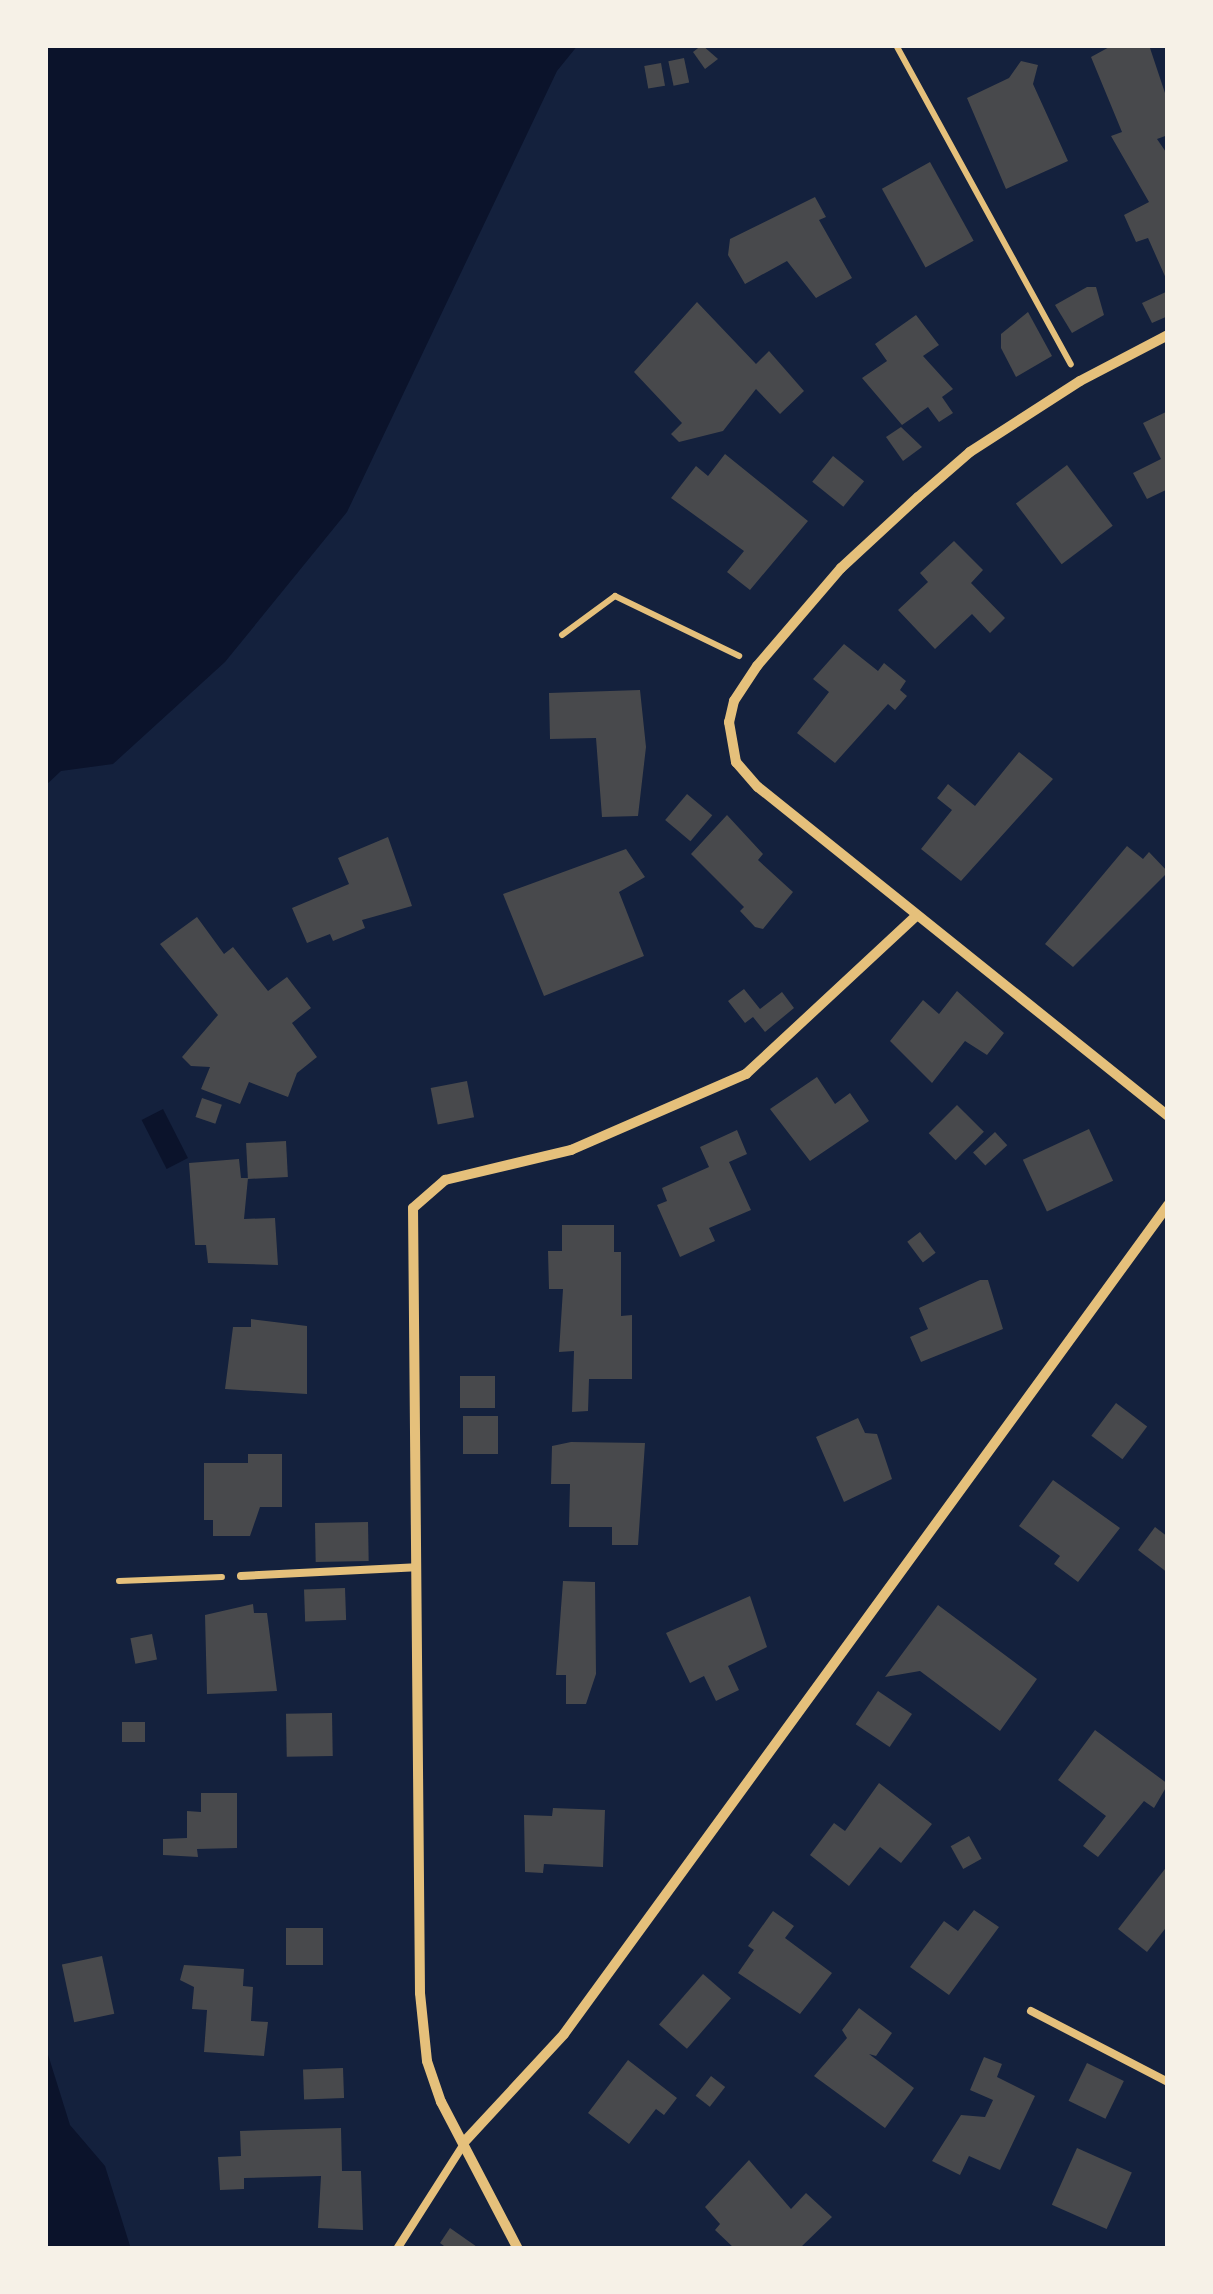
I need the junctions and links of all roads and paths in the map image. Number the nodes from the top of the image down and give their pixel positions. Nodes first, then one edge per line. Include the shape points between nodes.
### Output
1 (896, 45) edge
2 (1168, 335) edge
3 (1054, 336) dead end
4 (562, 635) dead end
5 (757, 666) junction
6 (916, 918) junction
7 (1168, 1116) edge
8 (1168, 1205) edge
9 (416, 1567) junction
10 (241, 1576) dead end
11 (196, 1578) dead end
12 (118, 1581) dead end
13 (1031, 2010) dead end
14 (1168, 2082) edge
15 (466, 2140) junction
16 (397, 2249) edge
17 (518, 2249) edge

1 - 3 path
2 - 5 street via 1080,380 970,452 841,568
4 - 5 path via 615,596
5 - 6 street via 734,701 736,762
6 - 7 street via 1025,995
6 - 9 street via 746,1074 571,1150 445,1180 413,1208
8 - 15 street via 564,2034
9 - 10 lane
9 - 15 street via 420,1994 427,2061 441,2102
11 - 12 path
13 - 14 lane
15 - 16 lane
15 - 17 street

